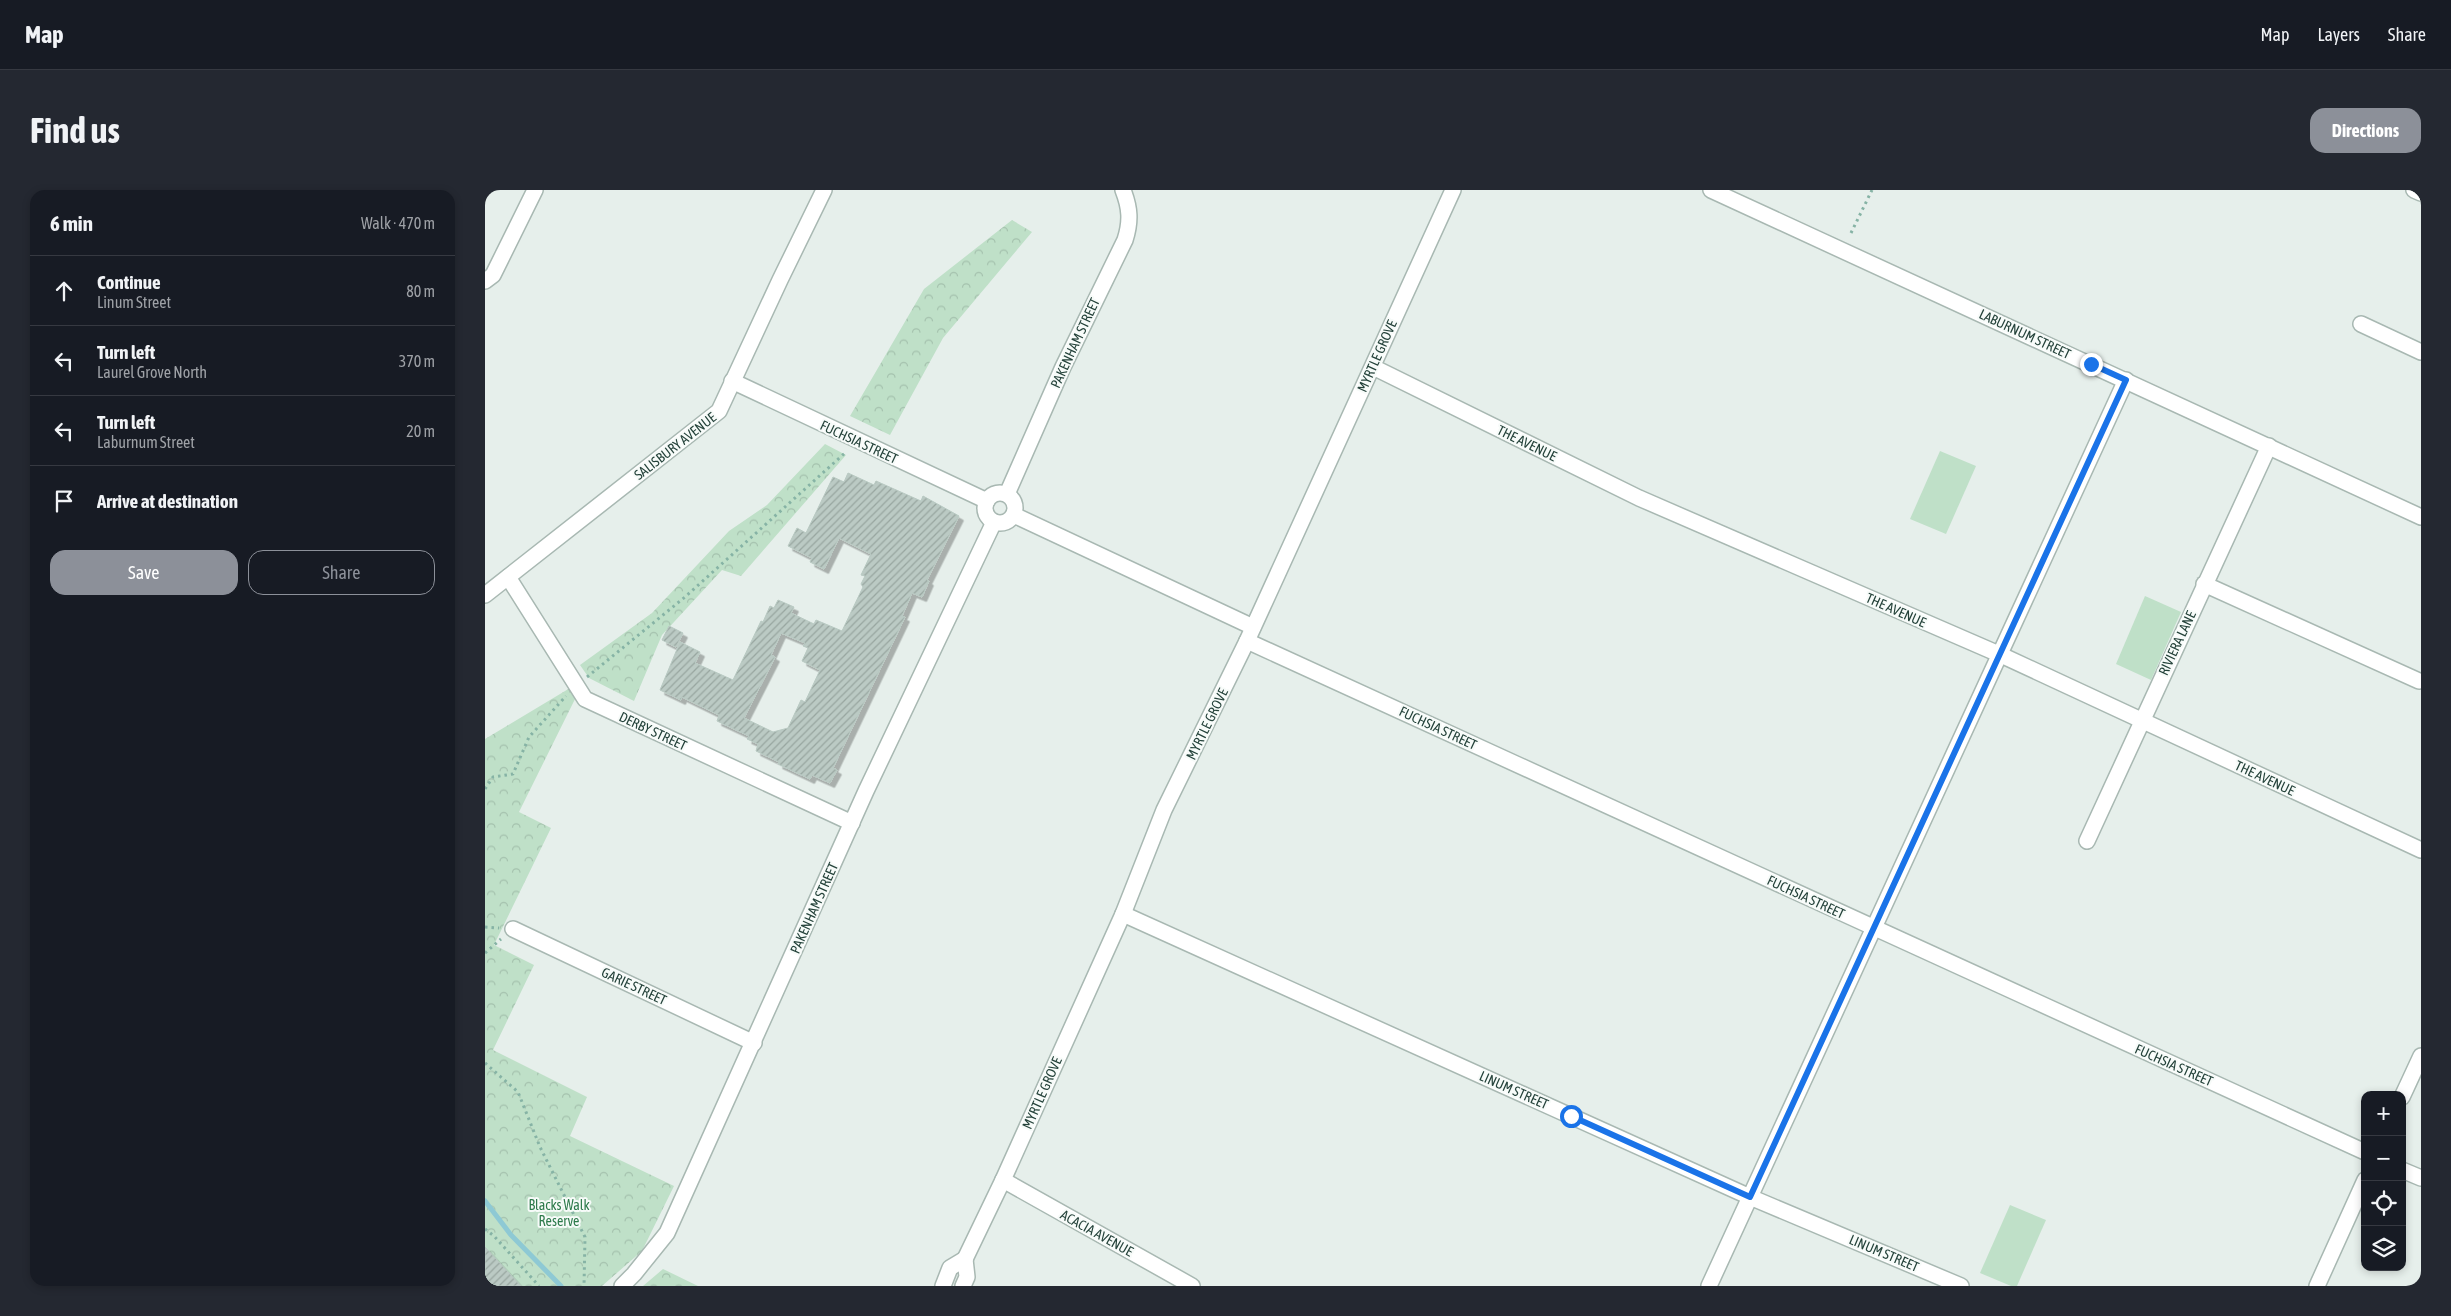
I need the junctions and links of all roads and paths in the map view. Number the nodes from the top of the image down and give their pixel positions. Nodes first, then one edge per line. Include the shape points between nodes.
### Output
1 (535, 190) edge
2 (825, 190) edge
3 (1123, 190) edge
4 (1453, 190) edge
5 (1711, 190) edge
6 (1872, 190) edge
7 (2414, 190) edge
8 (2421, 193) edge
9 (1851, 233) dead end
10 (485, 281) edge
11 (2361, 324) dead end
12 (2421, 352) edge
13 (1373, 367) junction
14 (2126, 380) junction
15 (732, 381) junction
16 (855, 441) junction
17 (2269, 446) junction
18 (1007, 494) junction
19 (987, 501) junction
20 (1014, 514) junction
21 (2421, 517) edge
22 (994, 522) junction
23 (507, 577) junction
24 (2204, 584) junction
25 (485, 595) edge
26 (1250, 634) junction
27 (2001, 656) junction
28 (2419, 681) dead end
29 (577, 685) junction
30 (2141, 720) junction
31 (485, 789) edge
32 (851, 823) junction
33 (2087, 841) dead end
34 (2421, 850) edge
35 (1123, 914) junction
36 (1873, 928) junction
37 (513, 929) joint
38 (485, 953) edge
39 (754, 1043) junction
40 (2421, 1056) edge
41 (485, 1063) edge
42 (2405, 1091) edge
43 (2361, 1150) edge
44 (2406, 1172) edge
45 (2421, 1178) edge
46 (1003, 1180) junction
47 (2365, 1181) edge
48 (1750, 1197) junction
49 (485, 1229) edge
50 (965, 1259) junction
51 (539, 1286) edge
52 (584, 1286) edge
53 (621, 1286) edge
54 (943, 1286) edge
55 (963, 1286) edge
56 (1191, 1286) edge
57 (1709, 1286) edge
58 (1961, 1286) edge
59 (2317, 1286) edge

1 - 10 street via 493,274
2 - 15 street, SALISBURY AVENUE
3 - 18 street, PAKENHAM STREET via 1130,224 1125,240 1063,367
4 - 13 street, MYRTLE GROVE
5 - 14 street, LABURNUM STREET
6 - 9 path
7 - 8 street
11 - 12 street
13 - 26 street, MYRTLE GROVE
13 - 27 street, THE AVENUE via 1639,498
14 - 17 street, LABURNUM STREET
14 - 27 street
15 - 16 street, FUCHSIA STREET
15 - 23 street, SALISBURY AVENUE via 719,411
16 - 19 street, FUCHSIA STREET
16 - 29 path via 840,459 766,526
17 - 21 street, LABURNUM STREET
17 - 24 street, RIVIERA LANE
18 - 19 street via 998,493
18 - 20 street via 1015,503
19 - 22 street via 985,510
20 - 22 street via 1003,523
20 - 26 street, FUCHSIA STREET
22 - 32 street, PAKENHAM STREET
23 - 25 street, SALISBURY AVENUE
23 - 29 street, DERBY STREET
24 - 28 street
24 - 30 street, RIVIERA LANE
26 - 35 street, MYRTLE GROVE via 1164,810
26 - 36 street, FUCHSIA STREET
27 - 30 street, THE AVENUE
27 - 36 street
29 - 31 path via 529,738 513,774 493,777
29 - 32 street, DERBY STREET via 585,699
30 - 33 street, RIVIERA LANE
30 - 34 street, THE AVENUE
32 - 39 street, PAKENHAM STREET
35 - 46 street, MYRTLE GROVE
35 - 48 street, LINUM STREET
36 - 43 street, FUCHSIA STREET
36 - 48 street
37 - 38 path
37 - 39 street, GARIE STREET
39 - 53 street, PAKENHAM STREET via 667,1233
40 - 42 street
41 - 52 path via 518,1092 540,1147 585,1238
44 - 45 street
46 - 50 street, MYRTLE GROVE
46 - 56 street, ACACIA AVENUE
47 - 59 street
48 - 57 street
48 - 58 street, LINUM STREET
49 - 51 path
50 - 54 street via 950,1268
50 - 55 street via 967,1277

